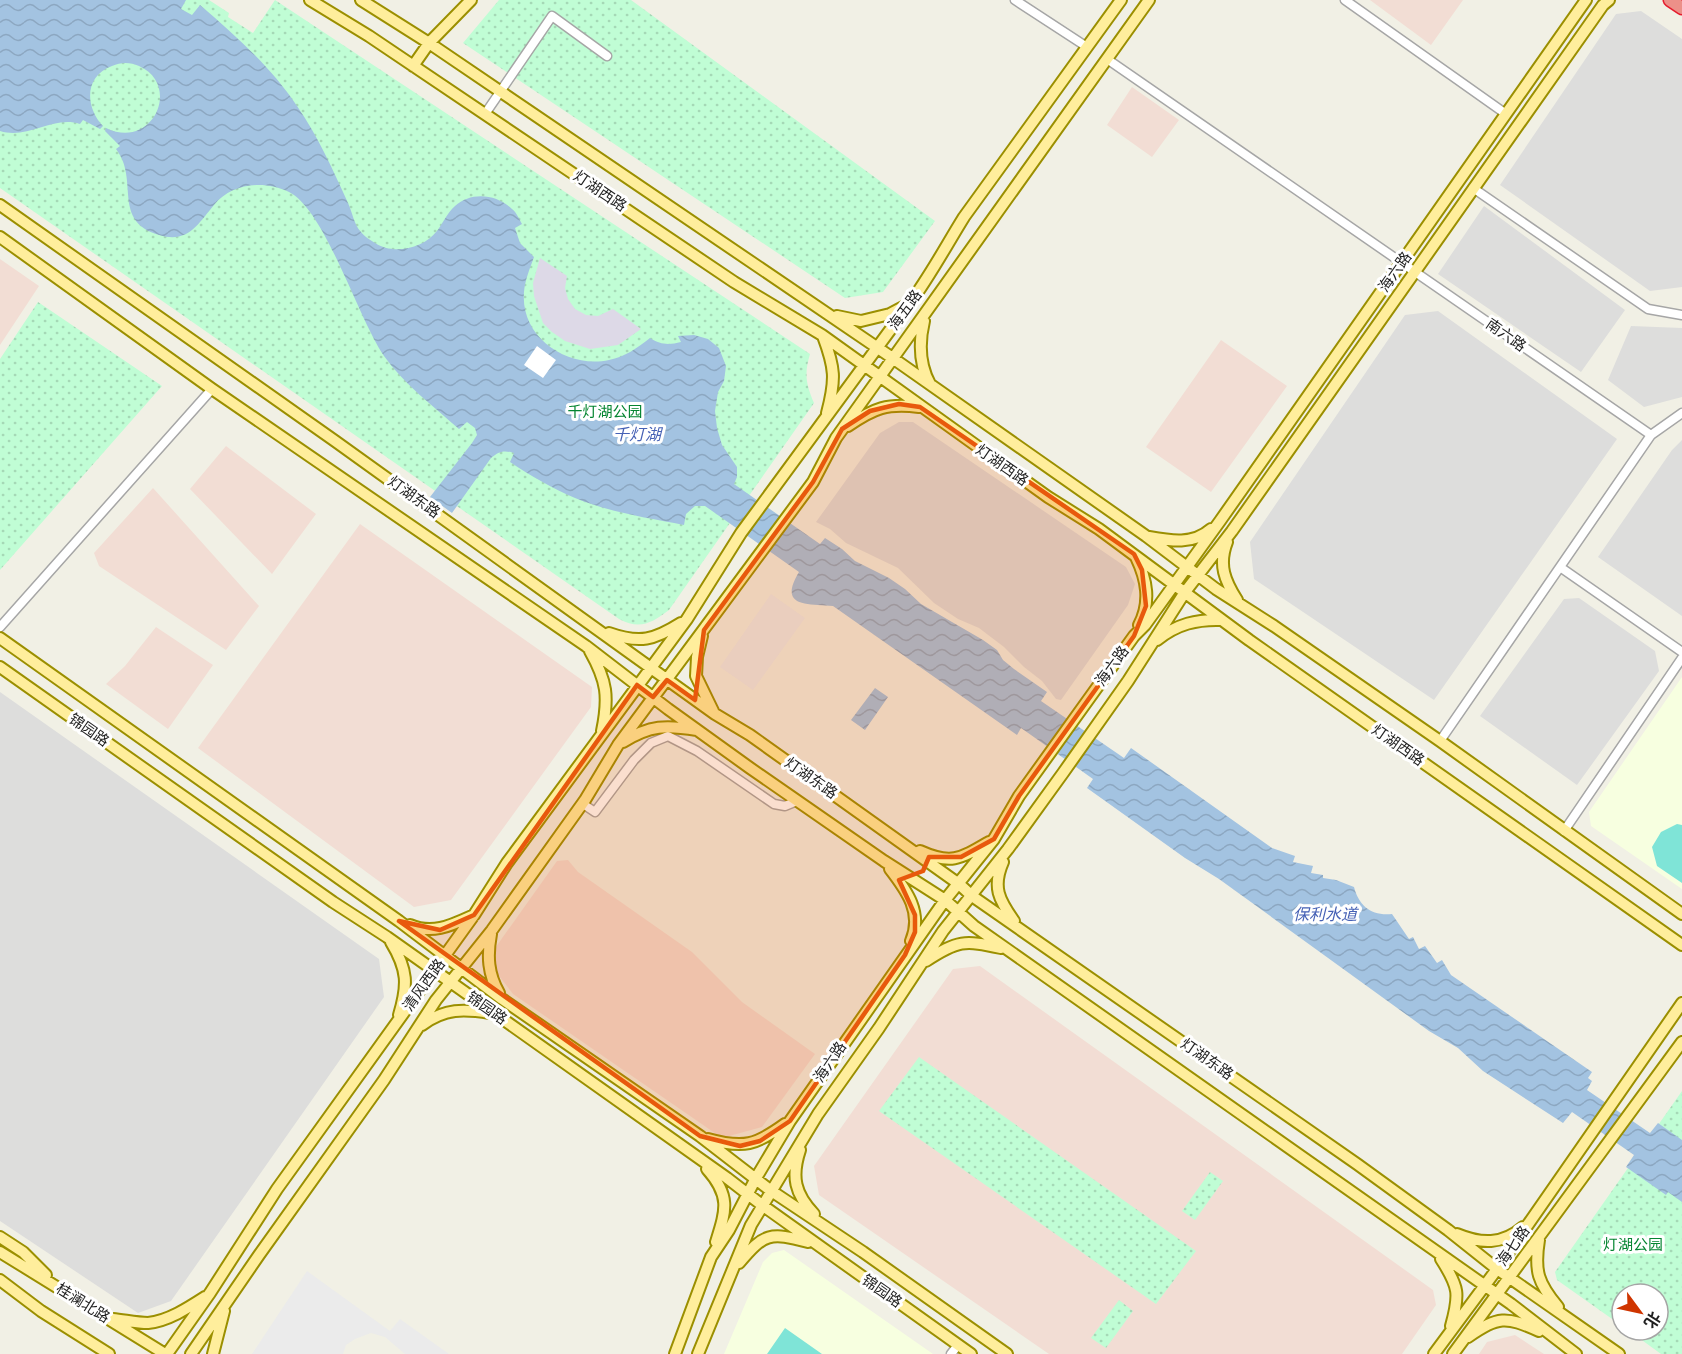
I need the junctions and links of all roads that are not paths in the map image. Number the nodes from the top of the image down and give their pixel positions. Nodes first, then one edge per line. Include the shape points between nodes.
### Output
1 (310, 0) edge
2 (362, 0) edge
3 (471, 0) edge
4 (1015, 0) edge
5 (1120, 0) edge
6 (1149, 0) edge
7 (1345, 0) edge
8 (1586, 0) edge
9 (1605, 2) edge
10 (429, 43) junction
11 (1087, 47) junction
12 (607, 56) dead end
13 (1107, 59) junction
14 (413, 66) junction
15 (500, 92) junction
16 (485, 114) junction
17 (1506, 114) junction
18 (1473, 188) junction
19 (0, 205) edge
20 (0, 237) edge
21 (1402, 262) junction
22 (1414, 271) junction
23 (910, 303) junction
24 (830, 315) junction
25 (925, 315) junction
26 (1682, 315) edge
27 (822, 335) junction
28 (877, 348) junction
29 (894, 359) junction
30 (864, 366) junction
31 (880, 378) junction
32 (932, 387) junction
33 (212, 389) junction
34 (920, 407) junction
35 (1682, 413) edge
36 (825, 419) junction
37 (842, 429) junction
38 (1651, 435) junction
39 (1220, 521) junction
40 (1232, 531) junction
41 (1146, 536) junction
42 (1134, 554) junction
43 (1187, 567) junction
44 (1560, 567) junction
45 (1197, 575) junction
46 (1175, 584) junction
47 (1185, 592) junction
48 (1237, 601) junction
49 (687, 619) junction
50 (1222, 620) junction
51 (0, 627) edge
52 (599, 629) junction
53 (704, 630) junction
54 (1134, 636) junction
55 (0, 638) edge
56 (1149, 645) junction
57 (586, 646) junction
58 (1682, 652) edge
59 (1682, 658) edge
60 (0, 667) edge
61 (651, 668) junction
62 (668, 680) junction
63 (637, 685) junction
64 (653, 697) junction
65 (715, 714) junction
66 (701, 731) junction
67 (602, 734) junction
68 (1440, 741) junction
69 (618, 746) junction
70 (797, 801) junction
71 (583, 804) junction
72 (1564, 831) junction
73 (994, 839) junction
74 (899, 841) junction
75 (1008, 849) junction
76 (923, 860) junction
77 (884, 861) junction
78 (909, 877) junction
79 (959, 884) junction
80 (972, 896) junction
81 (945, 900) junction
82 (958, 913) junction
83 (1682, 914) edge
84 (474, 915) junction
85 (399, 921) junction
86 (1019, 929) junction
87 (492, 930) junction
88 (387, 937) junction
89 (1682, 945) edge
90 (1006, 949) junction
91 (905, 955) junction
92 (444, 957) junction
93 (921, 964) junction
94 (461, 968) junction
95 (434, 971) junction
96 (449, 982) junction
97 (502, 999) junction
98 (1682, 1003) edge
99 (495, 1014) junction
100 (397, 1023) junction
101 (415, 1031) junction
102 (1682, 1042) edge
103 (790, 1120) junction
104 (805, 1135) junction
105 (700, 1136) junction
106 (690, 1152) junction
107 (756, 1178) junction
108 (770, 1190) junction
109 (748, 1193) junction
110 (762, 1205) junction
111 (1532, 1219) junction
112 (827, 1228) junction
113 (1448, 1230) junction
114 (0, 1237) edge
115 (1539, 1238) junction
116 (817, 1244) junction
117 (0, 1252) edge
118 (1438, 1254) junction
119 (711, 1257) junction
120 (1497, 1269) junction
121 (731, 1272) junction
122 (1510, 1278) junction
123 (0, 1280) edge
124 (1484, 1286) junction
125 (59, 1288) junction
126 (0, 1290) edge
127 (210, 1293) junction
128 (1496, 1294) junction
129 (226, 1302) junction
130 (42, 1311) junction
131 (1566, 1317) junction
132 (108, 1318) junction
133 (1449, 1334) junction
134 (1552, 1337) junction
135 (90, 1342) junction
136 (1461, 1343) junction
137 (955, 1350) edge
138 (98, 1354) edge
139 (109, 1354) edge
140 (166, 1354) edge
141 (191, 1354) edge
142 (213, 1354) edge
143 (675, 1354) edge
144 (698, 1354) edge
145 (971, 1354) edge
146 (1007, 1354) edge
147 (1434, 1354) edge
148 (1453, 1354) edge
149 (1576, 1354) edge
150 (1619, 1354) edge

1 - 14 main road, 灯湖西路
2 - 10 main road, 灯湖西路
3 - 10 main road
4 - 11 street
5 - 11 main road, 海五路
6 - 13 main road, 清风西路
7 - 17 street
8 - 17 main road, 海六路
9 - 18 main road, 海六路
10 - 14 main road
10 - 15 main road, 灯湖西路
11 - 23 main road, 海五路 via 964,217
12 - 15 street via 552,16
13 - 21 street, 南六路
13 - 25 main road, 清风西路
14 - 16 main road, 灯湖西路
15 - 16 street
15 - 24 main road, 灯湖西路
16 - 27 main road, 灯湖西路 via 734,282
17 - 21 main road, 海六路
18 - 22 main road, 海六路
18 - 26 street via 1648,309
19 - 52 main road, 灯湖东路
20 - 33 main road, 灯湖东路
21 - 22 street, 南六路
21 - 39 main road, 海六路
22 - 38 street, 南六路
22 - 40 main road, 海六路
23 - 24 main road via 890,314 861,321
23 - 28 main road, 海五路
24 - 28 main road, 灯湖西路
25 - 29 main road, 清风西路
25 - 32 main road via 921,354
27 - 30 main road, 灯湖西路
27 - 36 main road via 834,372
28 - 29 main road, 灯湖西路
28 - 30 main road, 海五路
29 - 31 main road, 清风西路
29 - 32 main road, 灯湖西路
30 - 31 main road, 灯湖西路
30 - 36 main road, 海五路
31 - 34 main road, 灯湖西路
31 - 37 main road, 清风西路
32 - 41 main road, 灯湖西路
33 - 51 street
33 - 57 main road, 灯湖东路
34 - 37 main road via 882,407
34 - 42 main road, 灯湖西路
35 - 38 street
36 - 49 main road, 海五路 via 741,533
37 - 53 main road, 清风西路 via 813,482
38 - 44 street
39 - 41 main road via 1205,534 1191,539 1175,542
39 - 43 main road, 海六路
40 - 45 main road, 海六路
40 - 48 main road via 1222,561 1223,574
41 - 43 main road, 灯湖西路
42 - 46 main road, 灯湖西路
42 - 54 main road via 1146,579 1147,591 1144,613
43 - 45 main road, 灯湖西路
43 - 46 main road, 海六路
44 - 58 street
44 - 68 street
45 - 47 main road, 海六路
45 - 48 main road, 灯湖西路
46 - 47 main road, 灯湖西路
46 - 54 main road, 海六路
47 - 50 main road, 灯湖西路
47 - 56 main road, 海六路
48 - 68 main road, 灯湖西路
49 - 52 main road via 644,639 629,640
49 - 61 main road, 清风西路
50 - 56 main road via 1184,624
50 - 89 main road, 灯湖西路
52 - 61 main road, 灯湖东路
53 - 62 main road, 清风西路
53 - 65 main road via 696,676
54 - 73 main road, 海六路 via 1019,796
55 - 85 main road
56 - 75 main road, 海六路 via 1128,681
57 - 63 main road, 灯湖东路
57 - 67 main road via 601,670 605,688 607,706
59 - 72 street
60 - 88 main road, 锦园路
61 - 62 main road, 灯湖东路
61 - 63 main road, 清风西路
62 - 64 main road, 清风西路
62 - 65 main road, 灯湖东路
63 - 64 main road, 灯湖东路
63 - 67 main road, 清风西路
64 - 66 main road, 灯湖东路
64 - 69 main road, 清风西路
65 - 74 main road, 灯湖东路
66 - 69 main road via 675,726 652,728
66 - 70 main road, 灯湖东路
67 - 84 main road, 清风西路 via 507,863
68 - 72 main road, 灯湖西路
69 - 71 main road, 清风西路
70 - 71 street via 785,806 774,804 697,751 668,736 651,743 634,760 595,812
70 - 77 main road, 灯湖东路
71 - 87 main road, 清风西路
72 - 83 main road, 灯湖西路
73 - 74 main road via 949,860
73 - 79 main road, 海六路
74 - 76 main road, 灯湖东路
75 - 80 main road, 海六路
75 - 86 main road via 996,886
76 - 78 main road via 923,871
76 - 79 main road, 灯湖东路
77 - 78 main road, 灯湖东路
77 - 91 main road via 912,902 915,932
78 - 81 main road, 灯湖东路
79 - 80 main road, 灯湖东路
79 - 81 main road, 海六路
80 - 82 main road, 海六路
80 - 86 main road, 灯湖东路
81 - 82 main road, 灯湖东路
81 - 91 main road, 海六路
82 - 90 main road, 灯湖东路
82 - 93 main road, 海六路
84 - 85 main road via 440,930
84 - 92 main road, 清风西路
85 - 92 main road, 锦园路
86 - 113 main road, 灯湖东路
87 - 94 main road, 清风西路
87 - 97 main road via 489,969
88 - 95 main road, 锦园路
88 - 100 main road via 407,979
90 - 93 main road via 962,942 948,946
90 - 118 main road, 灯湖东路
91 - 103 main road, 海六路
92 - 94 main road, 锦园路
92 - 95 main road, 清风西路
93 - 104 main road, 海六路
94 - 96 main road, 清风西路
94 - 97 main road, 锦园路
95 - 96 main road, 锦园路
95 - 100 main road, 清风西路
96 - 99 main road, 锦园路
96 - 101 main road, 清风西路
97 - 105 main road, 锦园路
98 - 111 main road, 海七路
99 - 101 main road via 461,1009 428,1020
99 - 106 main road, 锦园路
100 - 127 main road, 清风西路 via 277,1189
101 - 129 main road, 清风西路
102 - 115 main road
103 - 105 main road via 750,1144 725,1144
103 - 107 main road, 海六路
104 - 108 main road, 海六路
104 - 112 main road via 795,1173 796,1188 802,1202
105 - 107 main road, 锦园路
106 - 109 main road, 锦园路
106 - 119 main road via 717,1180 725,1200 725,1215
107 - 108 main road, 锦园路
107 - 109 main road, 海六路
108 - 110 main road, 海六路
108 - 112 main road, 锦园路
109 - 110 main road, 锦园路
109 - 119 main road, 海六路
110 - 116 main road, 锦园路
110 - 121 main road, 海六路
111 - 113 main road via 1509,1236 1491,1242
111 - 120 main road, 海七路
112 - 146 main road, 锦园路
113 - 120 main road, 灯湖东路
114 - 125 main road via 23,1252
115 - 122 main road
115 - 131 main road via 1538,1277
116 - 121 main road via 774,1235 752,1248
116 - 137 main road, 锦园路
117 - 125 main road, 桂澜北路
118 - 124 main road, 灯湖东路
118 - 133 main road via 1458,1294
119 - 143 main road, 海六路
120 - 122 main road, 灯湖东路
120 - 124 main road, 海七路
121 - 144 main road, 海六路
122 - 128 main road
122 - 131 main road, 灯湖东路
123 - 130 main road, 桂澜北路
124 - 128 main road, 灯湖东路
124 - 133 main road, 海七路
125 - 132 main road, 桂澜北路
126 - 130 main road
127 - 132 main road via 158,1322
127 - 140 main road, 清风西路
128 - 134 main road, 灯湖东路
128 - 136 main road
129 - 141 main road, 清风西路
129 - 142 main road
130 - 135 main road, 桂澜北路
131 - 150 main road, 灯湖东路
132 - 140 main road, 桂澜北路
133 - 147 main road, 海七路
134 - 136 main road via 1506,1320 1485,1326
134 - 149 main road, 灯湖东路
135 - 138 main road
135 - 139 main road, 桂澜北路
136 - 148 main road
137 - 145 main road, 锦园路

